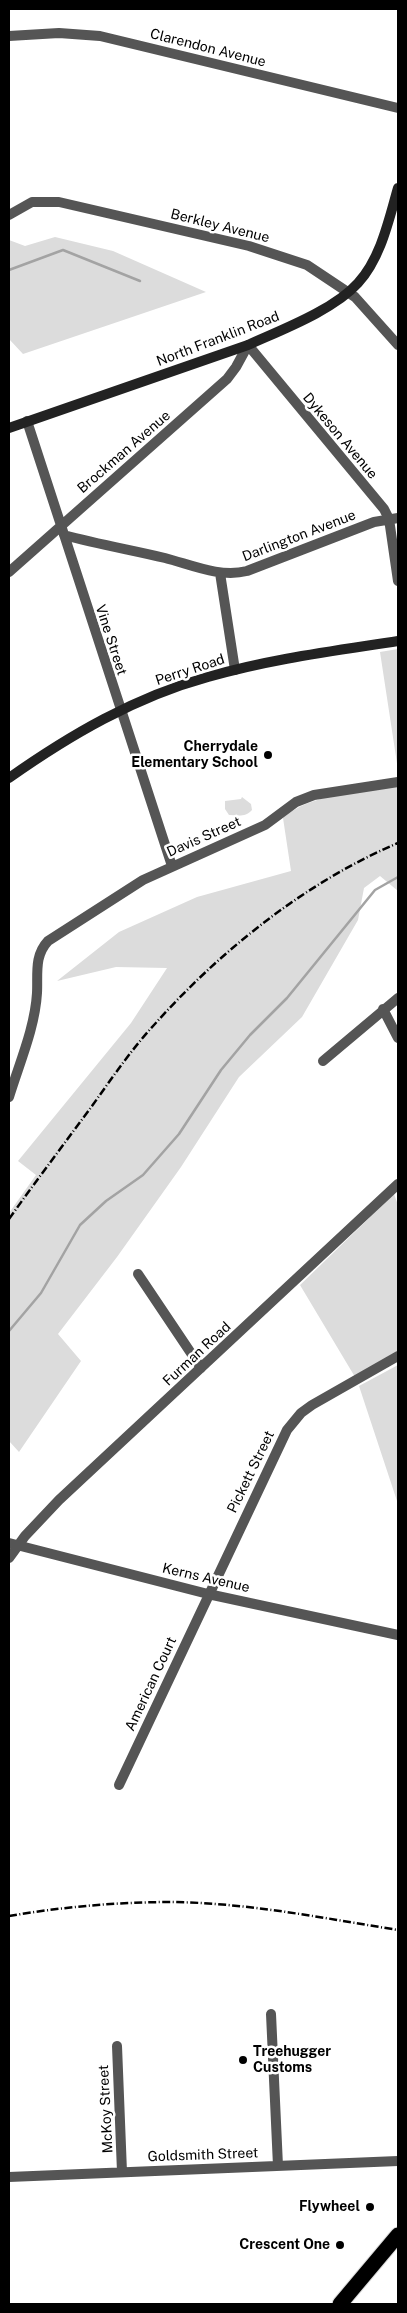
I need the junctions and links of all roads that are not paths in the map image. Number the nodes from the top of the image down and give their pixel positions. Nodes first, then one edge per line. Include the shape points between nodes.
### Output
1 (9, 36) edge
2 (398, 108) edge
3 (398, 192) edge
4 (9, 215) edge
5 (348, 292) junction
6 (248, 345) junction
7 (398, 345) edge
8 (27, 421) junction
9 (9, 428) edge
10 (394, 518) edge
11 (63, 530) junction
12 (9, 572) edge
13 (220, 573) junction
14 (398, 581) edge
15 (398, 641) edge
16 (234, 670) junction
17 (120, 711) junction
18 (9, 778) edge
19 (398, 782) edge
20 (172, 866) junction
21 (398, 998) edge
22 (383, 1009) junction
23 (398, 1038) edge
24 (323, 1062) dead end
25 (9, 1097) edge
26 (398, 1184) edge
27 (138, 1274) dead end
28 (398, 1356) edge
29 (201, 1368) junction
30 (13, 1544) edge
31 (9, 1558) edge
32 (208, 1594) junction
33 (398, 1636) edge
34 (119, 1785) dead end
35 (271, 2014) dead end
36 (117, 2046) dead end
37 (398, 2161) edge
38 (278, 2166) junction
39 (122, 2172) junction
40 (9, 2177) edge
41 (398, 2235) edge
42 (340, 2304) edge

1 - 2 street, Clarendon Avenue via 59,32 100,36
3 - 5 street, North Franklin Road via 373,261 358,284
4 - 5 street, Berkley Avenue via 32,202 59,202 280,255 313,268
5 - 6 street, North Franklin Road via 327,307
5 - 7 street, Berkley Avenue
6 - 8 street, North Franklin Road
6 - 10 street, Dykeson Avenue via 272,378
6 - 11 street, Brockman Avenue via 227,379
8 - 9 street, North Franklin Road
8 - 11 street, Vine Street
10 - 13 street, Darlington Avenue via 248,571
10 - 14 street, Dykeson Avenue
11 - 12 street, Brockman Avenue
11 - 13 street, Darlington Avenue via 106,546
11 - 17 street, Vine Street
13 - 16 street
15 - 16 street, Perry Road
16 - 17 street, Perry Road via 180,686
17 - 18 street, Perry Road via 66,740
17 - 20 street, Vine Street
19 - 20 street, Davis Street via 307,797 265,825
20 - 25 street, Davis Street via 118,894 43,946 39,955 32,1022
21 - 22 street
22 - 23 street
22 - 24 street
26 - 29 street, Furman Road
27 - 29 street
28 - 32 street, Pickett Street via 312,1405 293,1422 282,1438
29 - 30 street, Furman Road
30 - 31 street, Furman Road
30 - 32 street, Kerns Avenue
32 - 33 street, Kerns Avenue
32 - 34 street, American Court
35 - 38 street
36 - 39 street, McKoy Street
37 - 38 street, Goldsmith Street
38 - 39 street, Goldsmith Street
39 - 40 street, Goldsmith Street
41 - 42 highway

